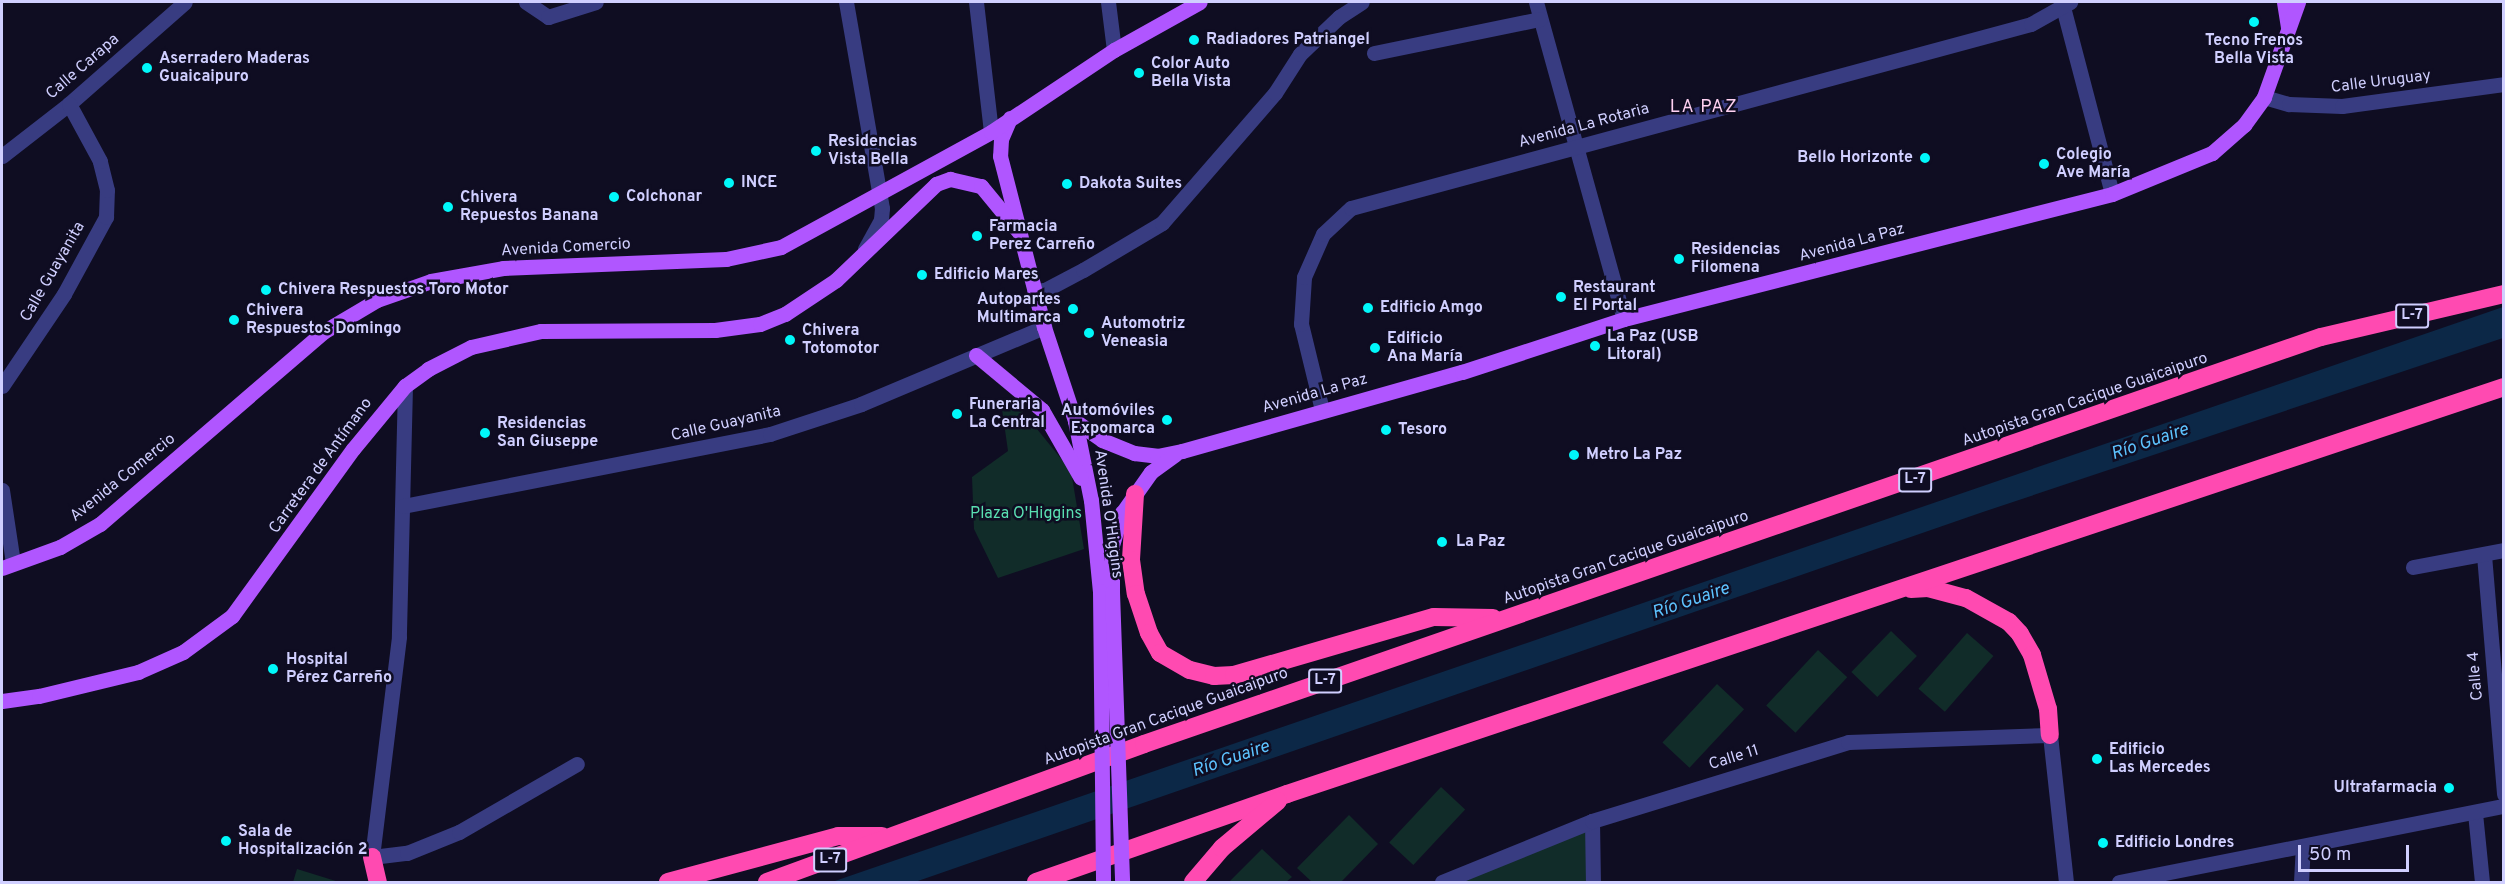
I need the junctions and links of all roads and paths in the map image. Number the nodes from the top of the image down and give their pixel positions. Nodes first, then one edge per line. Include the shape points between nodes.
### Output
1 (185, 2) edge
2 (526, 2) edge
3 (596, 2) edge
4 (846, 2) edge
5 (976, 2) edge
6 (1108, 2) edge
7 (1200, 2) edge
8 (1362, 2) edge
9 (1536, 2) edge
10 (2284, 2) edge
11 (2298, 2) edge
12 (2067, 4) edge
13 (1540, 19) junction
14 (2288, 28) junction
15 (1114, 50) junction
16 (1374, 53) dead end
17 (2504, 84) edge
18 (2264, 97) junction
19 (69, 104) junction
20 (1010, 118) junction
21 (991, 132) junction
22 (1576, 147) junction
23 (2, 156) edge
24 (2112, 194) junction
25 (878, 196) junction
26 (1018, 231) junction
27 (861, 258) junction
28 (1034, 291) junction
29 (2504, 294) edge
30 (1624, 319) junction
31 (1044, 327) junction
32 (976, 355) junction
33 (2, 386) edge
34 (405, 386) junction
35 (2504, 387) edge
36 (1322, 410) junction
37 (1075, 422) junction
38 (1182, 451) junction
39 (2, 490) edge
40 (1135, 494) junction
41 (1091, 500) junction
42 (403, 506) junction
43 (2504, 549) edge
44 (2484, 555) junction
45 (7, 566) edge
46 (2413, 567) dead end
47 (1891, 590) junction
48 (1106, 592) junction
49 (1507, 618) junction
50 (2, 701) edge
51 (2050, 735) junction
52 (577, 764) dead end
53 (1287, 794) junction
54 (2504, 794) edge
55 (2504, 806) edge
56 (2475, 813) junction
57 (1592, 821) junction
58 (893, 837) junction
59 (2303, 849) junction
60 (372, 857) junction
61 (378, 882) edge
62 (668, 882) edge
63 (767, 882) edge
64 (1038, 882) edge
65 (1103, 882) edge
66 (1122, 882) edge
67 (1193, 882) edge
68 (1442, 882) edge
69 (1593, 882) edge
70 (2066, 882) edge
71 (2119, 882) edge
72 (2301, 882) edge
73 (2482, 882) edge

1 - 19 street, Calle Carapa
2 - 3 street via 548,17
4 - 25 street
5 - 21 street
6 - 15 street
7 - 15 main road, Avenida Comercio
8 - 28 street via 1339,17 1300,54 1275,93 1162,223 1045,290
9 - 13 street
10 - 14 main road, Avenida La Paz
11 - 14 main road, Avenida La Paz
12 - 22 street, Avenida La Rotaria via 2031,24
12 - 24 street
13 - 16 street
13 - 22 street
14 - 18 main road, Avenida La Paz
15 - 20 main road, Avenida Comercio
17 - 18 street, Calle Uruguay via 2342,106 2289,104
18 - 24 main road, Avenida La Paz via 2244,125 2212,153
19 - 23 street, Calle Carapa
19 - 33 street, Calle Guayanita via 100,161 107,190 106,217 64,294
20 - 21 main road, Avenida Comercio
20 - 26 main road, Avenida O'Higgins via 999,147
21 - 25 main road, Avenida Comercio
22 - 30 street
22 - 36 street, Avenida La Rotaria via 1364,203 1336,218 1311,254 1300,305 1304,341
24 - 30 main road, Avenida La Paz
25 - 27 street via 881,220
25 - 45 main road, Avenida Comercio via 781,247 726,259 503,268 431,280 377,300 323,333 100,524 60,548
26 - 27 main road, Avenida O'Higgins via 981,186 950,179 936,184
26 - 28 main road, Avenida O'Higgins
27 - 34 main road, Carretera de Antímano via 785,314 760,324 715,330 520,334 471,347
28 - 31 main road, Avenida O'Higgins
29 - 49 highway, Autopista Gran Cacique Guaicaipuro / L-7 via 2321,338
30 - 36 main road, Avenida La Paz via 1462,372
31 - 32 street, Calle Guayanita
31 - 37 main road, Avenida O'Higgins
32 - 41 main road via 1042,410
32 - 42 street, Calle Guayanita via 861,404 770,434
34 - 42 street
34 - 50 main road, Carretera de Antímano via 353,449 232,616 183,652 138,672
35 - 47 highway
36 - 38 main road, Avenida La Paz
37 - 38 main road, Avenida La Paz via 1102,440 1134,453 1157,456
37 - 41 main road, Avenida O'Higgins
38 - 40 main road, Avenida La Paz via 1162,462
39 - 45 street
40 - 48 main road, Avenida La Paz via 1114,536
40 - 49 highway via 1131,560 1138,601 1160,653 1190,670 1214,676 1233,675 1434,617
41 - 48 main road, Avenida O'Higgins
42 - 60 street via 398,648
43 - 44 street
44 - 46 street
44 - 54 street, Calle 4
47 - 51 highway via 1943,591 1966,598 2009,622 2032,656 2048,709
47 - 53 highway
48 - 65 main road, Avenida O'Higgins, bridge
48 - 66 main road, Avenida O'Higgins, bridge
49 - 58 highway, Autopista Gran Cacique Guaicaipuro / L-7
51 - 57 street, Calle 11 via 1848,742
51 - 70 street
52 - 60 street via 459,832 407,853
53 - 64 highway
53 - 67 highway via 1222,848
55 - 56 street
56 - 59 street
56 - 73 street
57 - 68 street, Calle 11
57 - 69 street
58 - 62 highway via 838,836
58 - 63 highway, Autopista Gran Cacique Guaicaipuro / L-7
59 - 71 street
59 - 72 street
60 - 61 highway

